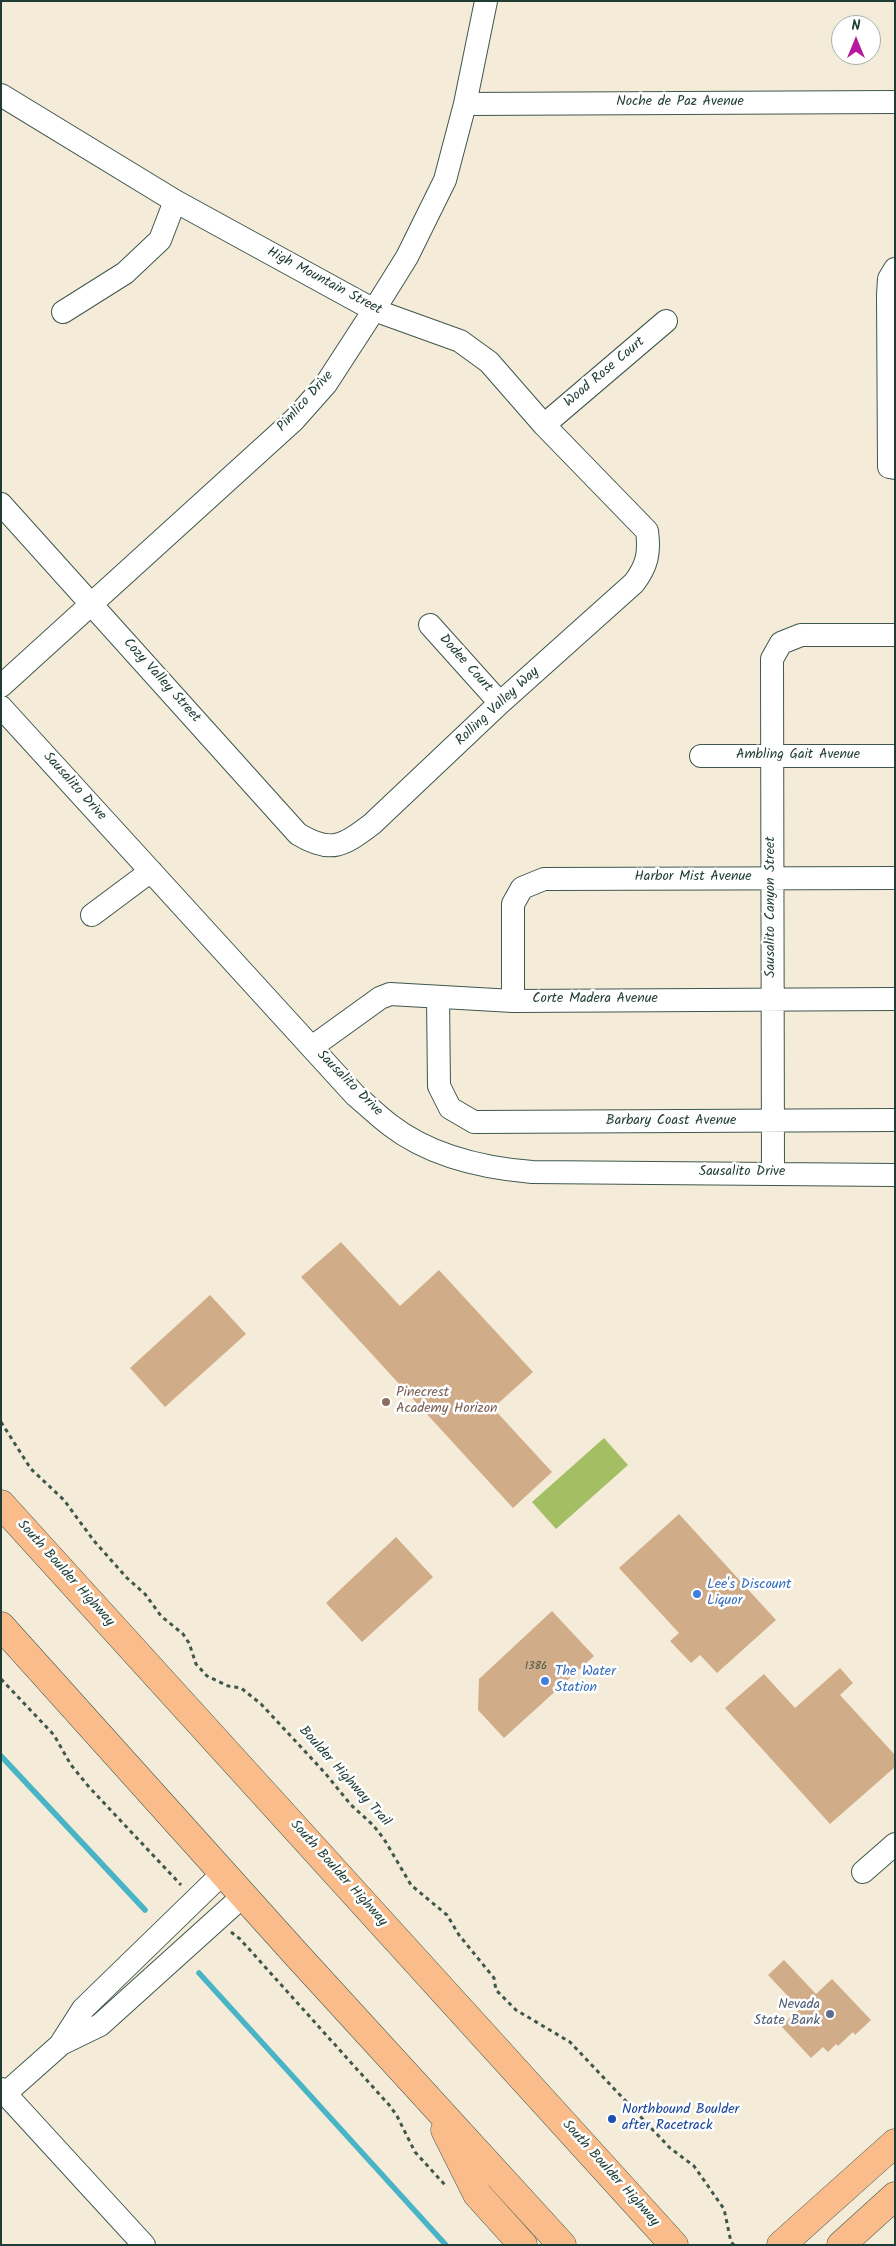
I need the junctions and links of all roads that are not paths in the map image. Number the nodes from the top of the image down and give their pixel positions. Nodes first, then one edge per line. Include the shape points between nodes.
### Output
1 (486, 1) edge
2 (1, 95) edge
3 (895, 102) edge
4 (465, 104) junction
5 (176, 201) junction
6 (895, 269) edge
7 (374, 310) junction
8 (63, 312) dead end
9 (666, 321) dead end
10 (544, 424) junction
11 (892, 468) edge
12 (1, 504) edge
13 (650, 549) joint
14 (90, 603) junction
15 (430, 626) dead end
16 (895, 635) edge
17 (1, 686) edge
18 (500, 704) junction
19 (1, 708) edge
20 (701, 756) dead end
21 (772, 756) junction
22 (895, 756) edge
23 (328, 847) joint
24 (151, 871) junction
25 (772, 878) junction
26 (895, 878) edge
27 (92, 915) dead end
28 (438, 997) junction
29 (772, 1000) junction
30 (895, 1000) edge
31 (512, 1001) junction
32 (312, 1047) junction
33 (895, 1120) edge
34 (773, 1122) junction
35 (773, 1173) junction
36 (895, 1175) edge
37 (1, 1504) edge
38 (1, 1626) edge
39 (895, 1844) edge
40 (863, 1872) dead end
41 (223, 1873) junction
42 (244, 1896) junction
43 (60, 2045) junction
44 (3, 2091) edge
45 (431, 2102) junction
46 (895, 2143) edge
47 (895, 2196) edge
48 (144, 2245) edge
49 (523, 2245) edge
50 (562, 2245) edge
51 (674, 2245) edge
52 (781, 2245) edge
53 (841, 2245) edge

1 - 4 street, Pimlico Drive
2 - 5 street, High Mountain Street
3 - 4 street, Noche de Paz Avenue
4 - 7 street, Pimlico Drive via 445,180 407,257
5 - 7 street, High Mountain Street
5 - 8 street via 160,240 124,273
6 - 11 street via 889,279 888,295
7 - 10 street, High Mountain Street via 460,341 489,362
7 - 14 street, Pimlico Drive via 326,384 294,420
9 - 10 street, Wood Rose Court
10 - 13 street, High Mountain Street via 647,531
12 - 14 street, Cozy Valley Street
13 - 18 street, Rolling Valley Way via 645,568 634,583
14 - 17 street, Pimlico Drive
14 - 23 street, Cozy Valley Street via 298,834 312,843
15 - 18 street, Dodee Court
16 - 21 street, Sausalito Canyon Street via 801,635 780,643 772,659
18 - 23 street, Rolling Valley Way via 372,824 350,841
19 - 24 street, Sausalito Drive
20 - 21 street, Ambling Gait Avenue
21 - 22 street, Ambling Gait Avenue
21 - 25 street, Sausalito Canyon Street
24 - 27 street
24 - 32 street, Sausalito Drive
25 - 26 street, Harbor Mist Avenue
25 - 29 street, Sausalito Canyon Street
25 - 31 street, Harbor Mist Avenue via 544,879 522,888 513,904
28 - 31 street, Corte Madera Avenue
28 - 32 street, Corte Madera Avenue via 390,994
28 - 34 street, Barbary Coast Avenue via 439,1086 450,1108 474,1122
29 - 30 street, Corte Madera Avenue
29 - 31 street, Corte Madera Avenue
29 - 34 street, Sausalito Canyon Street
32 - 35 street, Sausalito Drive via 356,1094 392,1126 427,1147 465,1161 532,1172
33 - 34 street, Barbary Coast Avenue
34 - 35 street, Sausalito Canyon Street
35 - 36 street, Sausalito Drive
37 - 51 main road, South Boulder Highway
38 - 41 main road
39 - 40 street
41 - 42 main road
41 - 43 street via 83,2009
42 - 43 street via 100,2025
42 - 45 main road
43 - 44 street
44 - 48 street
45 - 49 main road via 477,2194
45 - 50 main road
46 - 52 main road
47 - 53 main road

